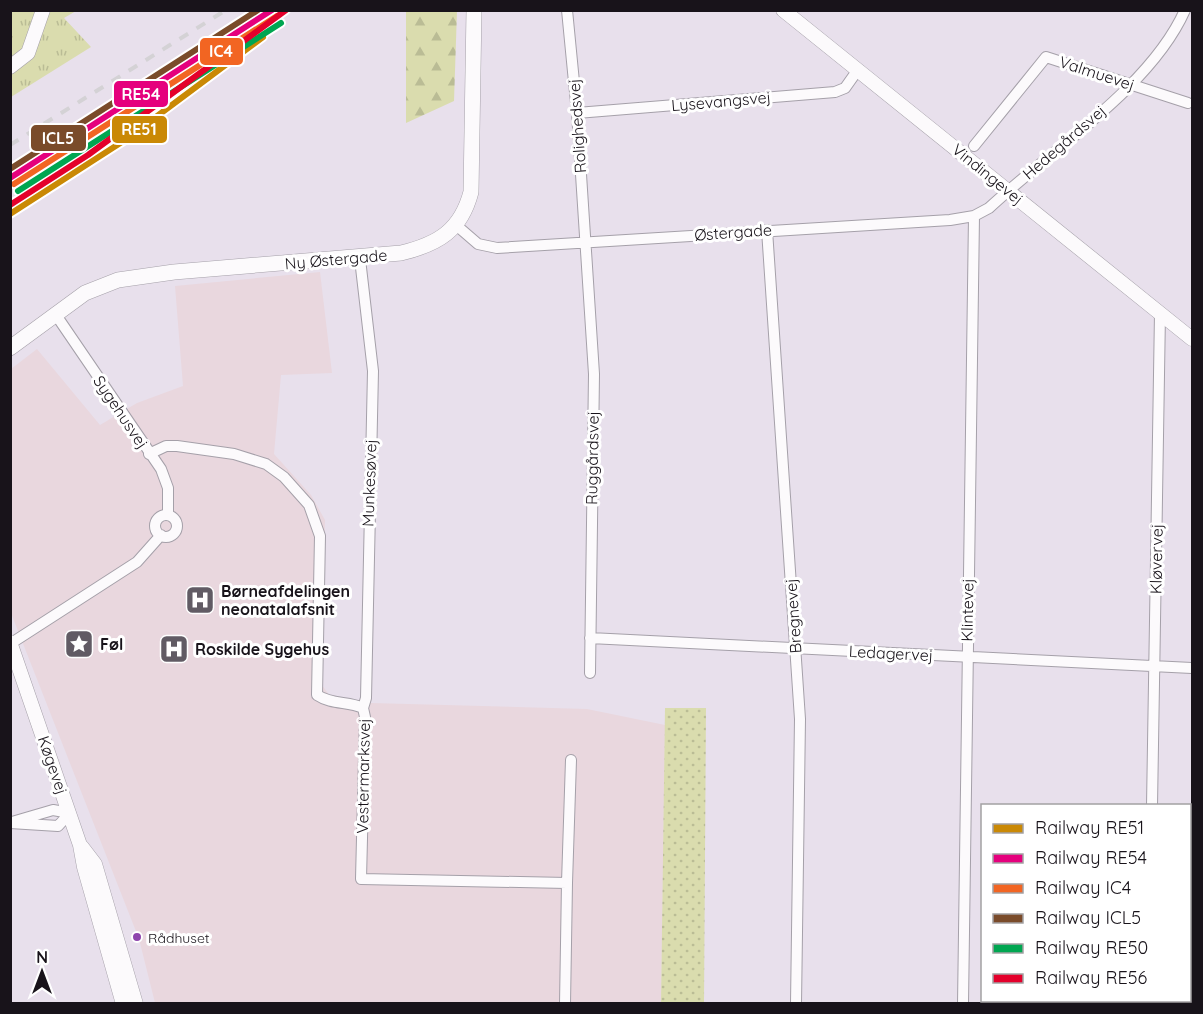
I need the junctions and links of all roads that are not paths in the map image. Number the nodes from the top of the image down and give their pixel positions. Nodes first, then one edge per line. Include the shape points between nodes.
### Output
1 (43, 10) edge
2 (474, 10) edge
3 (567, 10) edge
4 (783, 10) edge
5 (1185, 10) edge
6 (10, 67) edge
7 (857, 71) junction
8 (1131, 84) junction
9 (1188, 103) dead end
10 (577, 113) junction
11 (974, 146) dead end
12 (1008, 190) junction
13 (974, 216) junction
14 (456, 225) junction
15 (767, 230) junction
16 (585, 243) junction
17 (360, 259) junction
18 (1160, 313) junction
19 (56, 315) junction
20 (1192, 339) edge
21 (10, 348) edge
22 (149, 453) junction
23 (168, 514) junction
24 (161, 535) junction
25 (590, 638) junction
26 (11, 643) edge
27 (796, 648) junction
28 (966, 657) junction
29 (10, 665) edge
30 (1154, 666) junction
31 (1192, 668) edge
32 (590, 673) dead end
33 (25, 685) junction
34 (363, 708) junction
35 (571, 760) dead end
36 (1152, 804) edge
37 (70, 813) junction
38 (10, 822) edge
39 (80, 845) junction
40 (567, 883) junction
41 (123, 1004) edge
42 (136, 1004) edge
43 (565, 1004) edge
44 (796, 1004) edge
45 (963, 1004) edge

1 - 6 street via 28,53
2 - 14 main road via 473,168 466,210
3 - 10 street, Rolighedsvej
4 - 7 street, Vindingevej
5 - 8 street, Hedegårdsvej via 1159,56
7 - 10 street, Lysevangsvej via 845,88 834,92
7 - 12 street, Vindingevej
8 - 9 street, Valmuevej
8 - 11 street, Valmuevej via 1046,57
8 - 12 street, Hedegårdsvej
10 - 16 street, Rolighedsvej
12 - 13 street, Østergade
12 - 18 street, Vindingevej
13 - 15 street, Østergade
13 - 28 street, Klintevej
14 - 16 street, Østergade via 483,247
14 - 17 main road, Ny Østergade via 422,248
15 - 16 street, Østergade
15 - 27 street, Bregnevej
16 - 25 street, Ruggårdsvej via 594,374
17 - 19 main road, Ny Østergade via 129,278 85,293
17 - 34 street, Munkesøvej via 373,371
18 - 20 street, Vindingevej
18 - 30 street, Kløvervej
19 - 21 main road, Ny Østergade
19 - 22 street, Sygehusvej
22 - 23 street, Sygehusvej via 166,478
22 - 34 street, Vestermarksvej via 177,446 250,458 284,477 309,505 320,536 316,695 326,701
23 - 24 street via 156,522
23 - 24 street via 176,520 177,529 171,536
24 - 26 street via 137,562
25 - 27 street, Ledagervej
25 - 32 street, Ruggårdsvej
26 - 33 street, Køgevej
27 - 28 street, Ledagervej
27 - 44 street, Bregnevej via 800,719
28 - 30 street, Ledagervej
28 - 45 street, Klintevej
29 - 33 street, Køgevej
30 - 31 street, Ledagervej
30 - 36 street, Kløvervej
33 - 37 street, Køgevej
34 - 40 street, Vestermarksvej via 361,879
35 - 40 street
37 - 38 street via 53,810
37 - 39 street, Køgevej
39 - 41 street, Køgevej
39 - 42 street, Køgevej via 95,864
40 - 43 street

